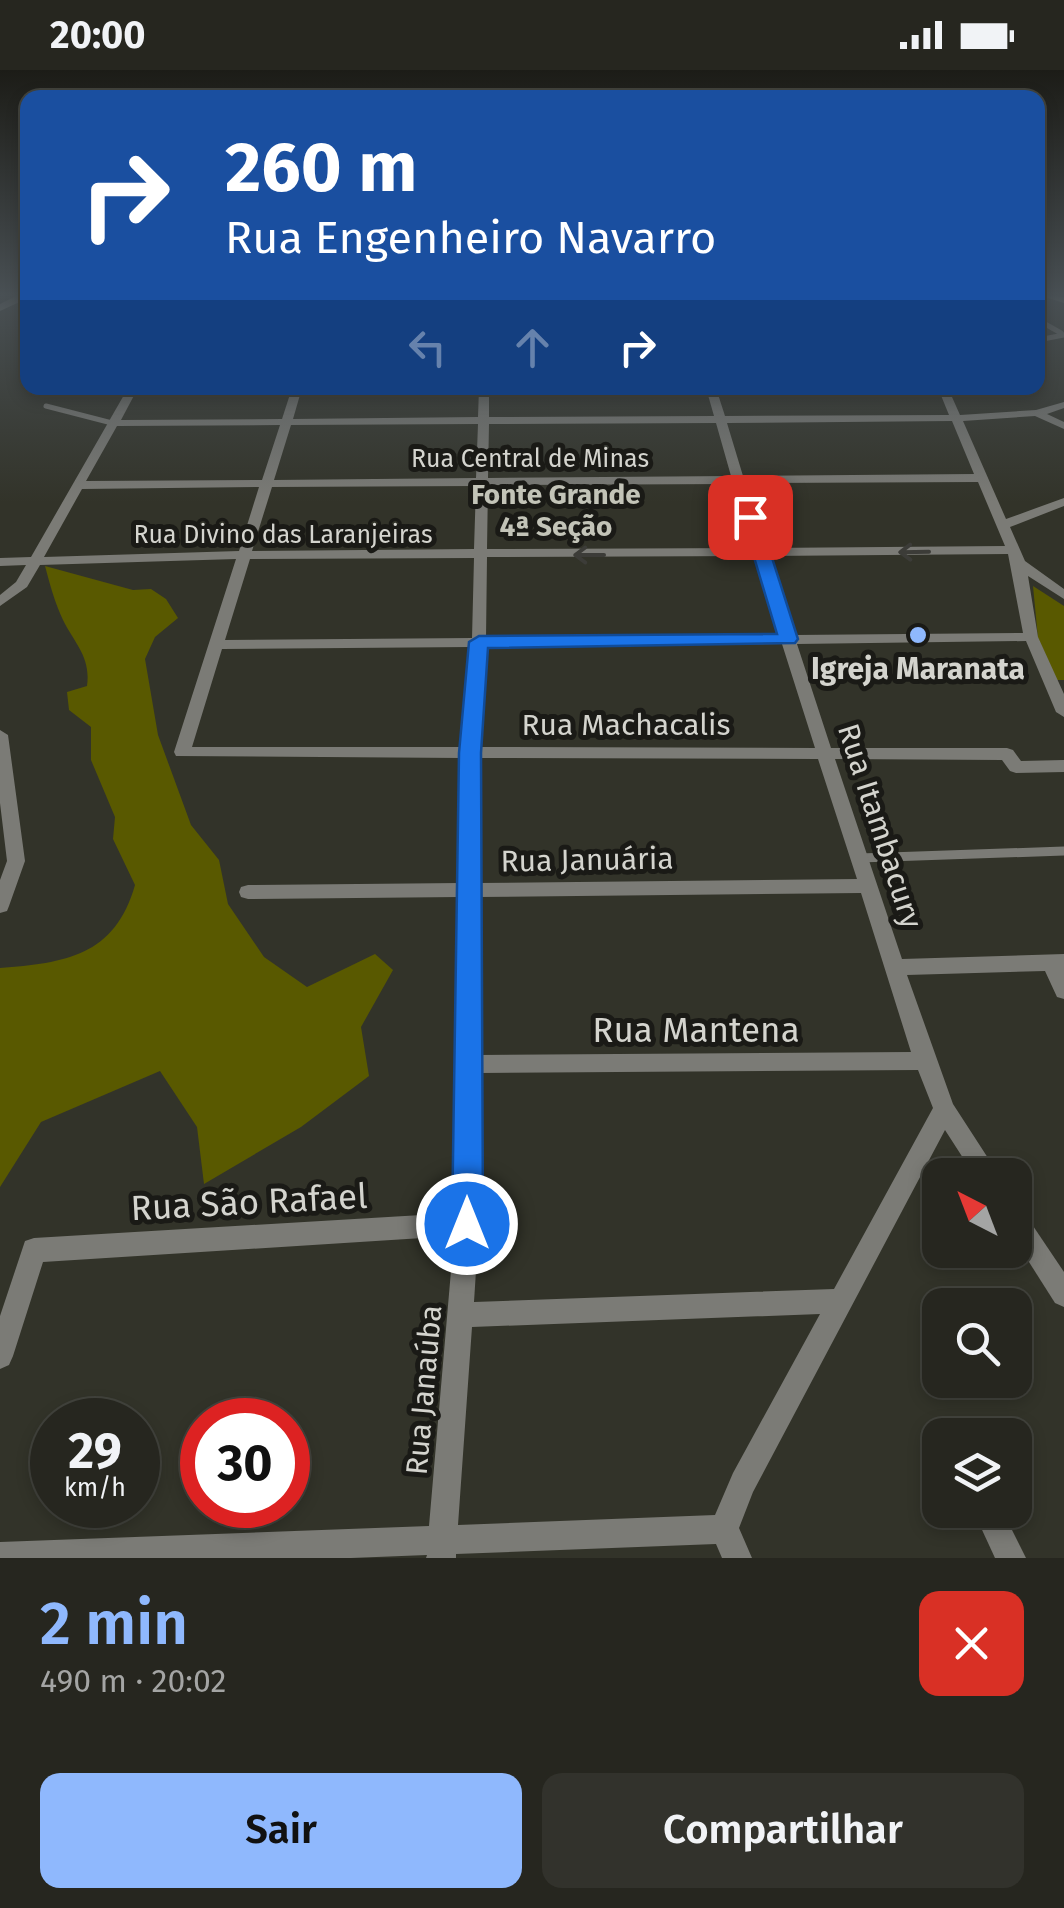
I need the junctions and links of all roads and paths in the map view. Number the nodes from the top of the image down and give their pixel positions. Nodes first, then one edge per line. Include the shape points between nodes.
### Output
1 (129, 395) edge
2 (295, 395) edge
3 (483, 395) edge
4 (714, 395) edge
5 (946, 395) edge
6 (1064, 405) edge
7 (46, 406) dead end
8 (1037, 413) junction
9 (481, 418) junction
10 (722, 418) junction
11 (958, 418) junction
12 (287, 420) junction
13 (112, 423) junction
14 (1064, 426) edge
15 (983, 478) junction
16 (740, 480) junction
17 (482, 481) junction
18 (267, 482) junction
19 (76, 485) junction
20 (1064, 502) edge
21 (1002, 526) junction
22 (760, 554) junction
23 (244, 555) junction
24 (479, 555) junction
25 (1015, 556) junction
26 (36, 559) junction
27 (0, 562) edge
28 (0, 578) edge
29 (22, 584) junction
30 (1064, 595) edge
31 (0, 602) edge
32 (1031, 637) junction
33 (788, 639) junction
34 (479, 642) junction
35 (215, 645) junction
36 (1058, 687) edge
37 (1064, 712) edge
38 (0, 735) edge
39 (824, 751) junction
40 (470, 753) junction
41 (1064, 766) edge
42 (1064, 851) edge
43 (860, 858) junction
44 (868, 886) junction
45 (248, 892) dead end
46 (472, 892) junction
47 (0, 906) edge
48 (1058, 962) edge
49 (894, 967) junction
50 (1064, 991) edge
51 (926, 1061) junction
52 (466, 1064) junction
53 (944, 1109) junction
54 (975, 1158) edge
55 (467, 1224) junction
56 (1032, 1242) edge
57 (1059, 1278) edge
58 (839, 1301) junction
59 (462, 1315) junction
60 (0, 1356) edge
61 (996, 1528) edge
62 (724, 1529) junction
63 (441, 1550) edge
64 (0, 1558) edge
65 (737, 1558) edge
66 (1011, 1558) edge

1 - 13 street
2 - 12 street
3 - 9 street, Rua Janaúba
4 - 10 street, Rua Itambacury
5 - 11 street
6 - 8 street
7 - 13 lane
8 - 11 street
8 - 14 street
9 - 10 street
9 - 12 street
9 - 17 street, Rua Janaúba
10 - 11 street
10 - 16 street, Rua Itambacury
11 - 15 street
12 - 13 street
12 - 18 street
13 - 19 street
15 - 16 street, Rua Central de Minas
15 - 21 street
16 - 17 street, Rua Central de Minas
16 - 22 street, Rua Itambacury
17 - 18 street, Rua Central de Minas
17 - 24 street, Rua Janaúba
18 - 19 street, Rua Central de Minas
18 - 23 street
19 - 26 street
20 - 21 street
21 - 25 street
22 -> 24 street, Rua Divino das Laranjeiras
25 -> 22 street, Rua Divino das Laranjeiras
22 - 33 street, Rua Itambacury
23 - 24 street, Rua Divino das Laranjeiras
23 - 26 street, Rua Divino das Laranjeiras
23 - 35 street
24 - 34 street, Rua Janaúba
25 - 30 street
25 - 32 street
26 - 27 street, Rua Divino das Laranjeiras
26 - 29 street
28 - 29 street
29 - 31 street
32 - 33 street
32 - 36 street
33 - 34 street
33 - 39 street, Rua Itambacury
34 - 35 street
34 - 40 street, Rua Janaúba
35 - 40 street, Rua Machacalis via 182,752
36 - 37 street
38 - 47 street via 16,862
39 - 40 street, Rua Machacalis
39 - 41 street, Rua Machacalis via 1008,754 1016,767
39 - 43 street, Rua Itambacury
40 - 46 street, Rua Janaúba
42 - 43 lane
43 - 44 street, Rua Itambacury
44 - 46 street, Rua Januária
44 - 49 street, Rua Itambacury
45 - 46 street, Rua Januária
46 - 52 street, Rua Janaúba
48 - 49 street
48 - 50 street
49 - 51 street, Rua Itambacury
51 - 52 street, Rua Mantena
51 - 53 street, Rua Itambacury
52 - 55 street, Rua Janaúba
53 - 54 street, Rua Itambacury
53 - 58 street
55 - 59 street, Rua Janaúba
55 - 60 street, Rua São Rafael via 34,1250
56 - 57 street
58 - 59 street
58 - 62 street
59 - 63 street, Rua Janaúba
61 - 66 street
62 - 63 street
62 - 65 street
63 - 64 street

